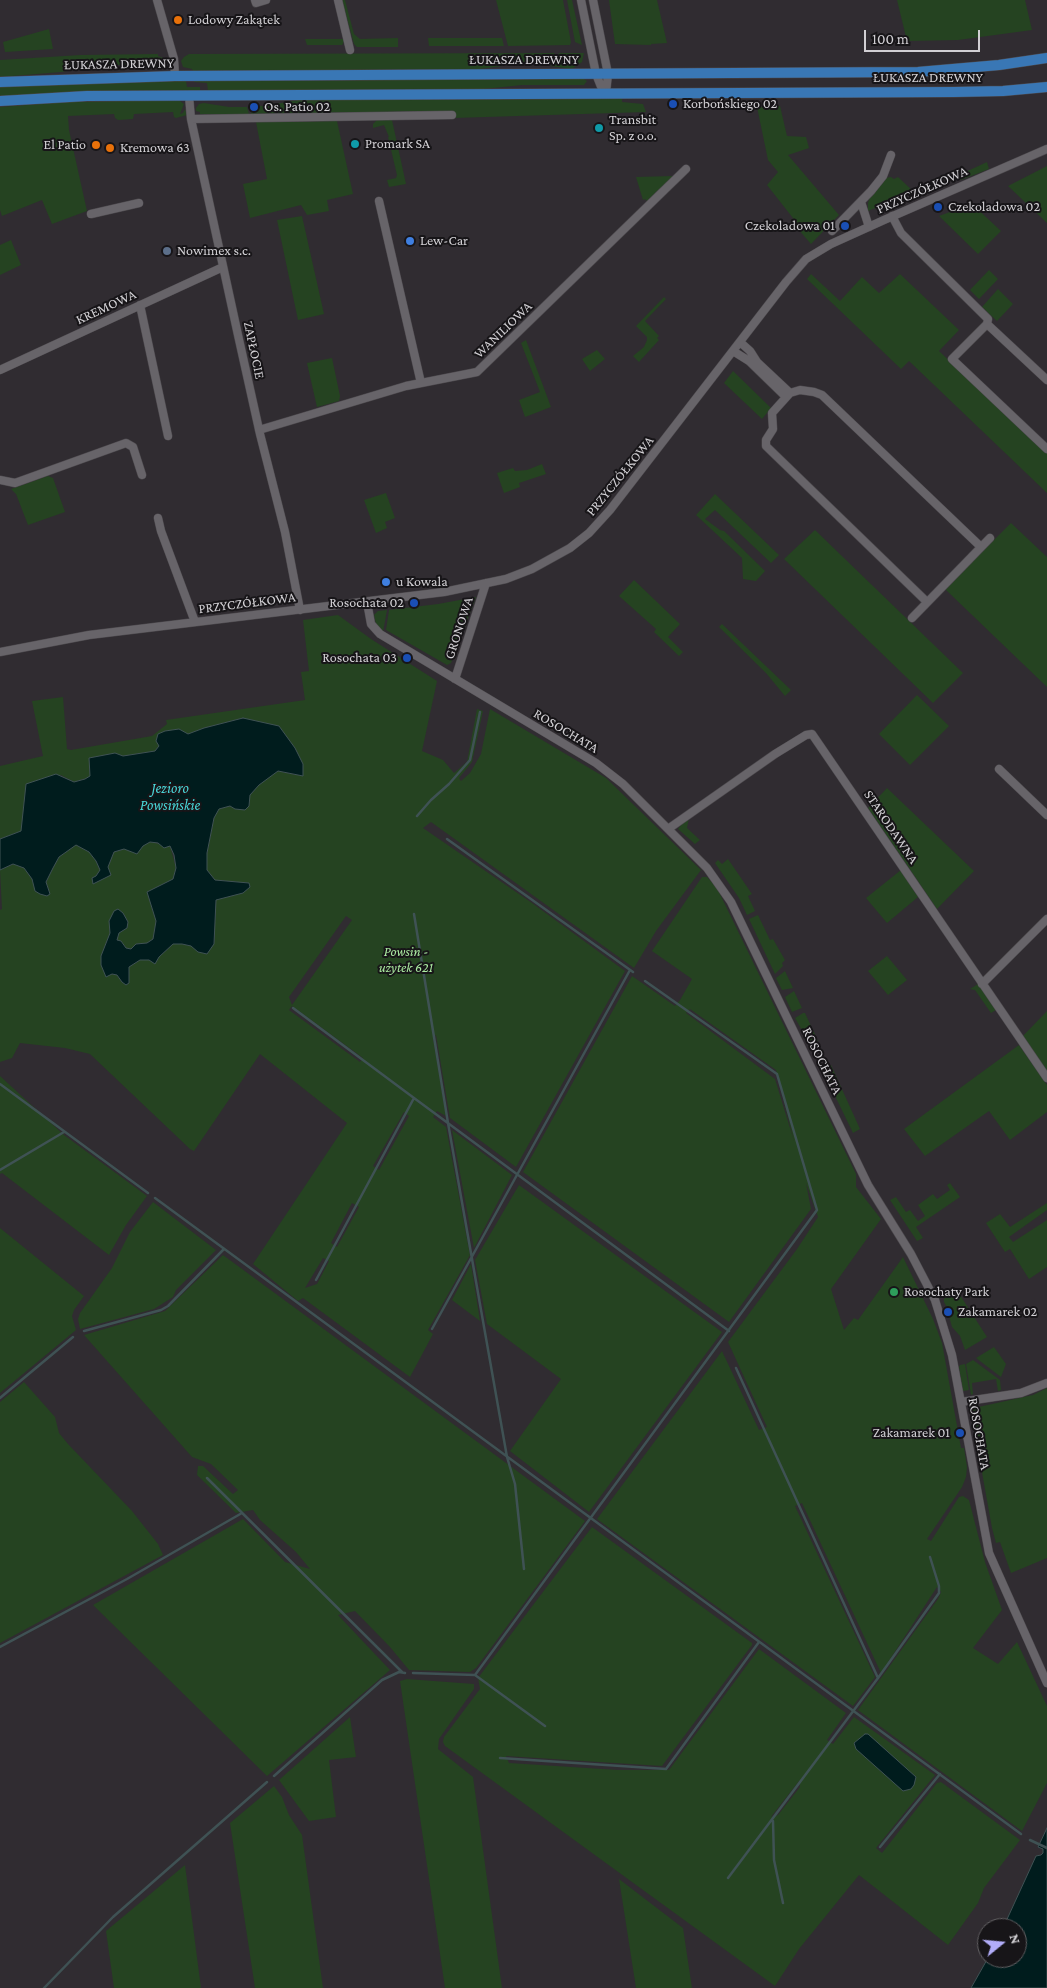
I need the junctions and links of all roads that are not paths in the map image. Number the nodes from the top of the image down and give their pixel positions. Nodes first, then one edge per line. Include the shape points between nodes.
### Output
1 (157, 0) edge
2 (255, 0) edge
3 (266, 0) edge
4 (338, 0) edge
5 (581, 0) edge
6 (593, 0) edge
7 (350, 50) dead end
8 (1047, 58) edge
9 (596, 74) junction
10 (608, 74) junction
11 (175, 76) junction
12 (0, 82) edge
13 (1047, 87) edge
14 (606, 93) junction
15 (189, 96) junction
16 (0, 102) edge
17 (452, 114) dead end
18 (191, 119) junction
19 (1047, 149) edge
20 (891, 154) dead end
21 (686, 169) dead end
22 (379, 201) dead end
23 (861, 202) junction
24 (139, 203) dead end
25 (91, 214) dead end
26 (892, 216) junction
27 (869, 227) junction
28 (832, 231) dead end
29 (223, 267) junction
30 (140, 305) junction
31 (987, 324) junction
32 (740, 342) junction
33 (733, 351) junction
34 (0, 370) edge
35 (1047, 380) edge
36 (421, 383) junction
37 (788, 395) junction
38 (259, 430) junction
39 (168, 436) dead end
40 (1047, 449) edge
41 (142, 474) dead end
42 (0, 480) edge
43 (158, 518) dead end
44 (990, 538) dead end
45 (981, 547) junction
46 (486, 584) junction
47 (367, 602) junction
48 (927, 602) junction
49 (300, 610) junction
50 (912, 618) dead end
51 (195, 622) junction
52 (0, 652) edge
53 (455, 679) junction
54 (1000, 769) dead end
55 (1047, 815) edge
56 (668, 829) junction
57 (1047, 919) edge
58 (982, 984) junction
59 (1047, 1078) edge
60 (1047, 1383) edge
61 (961, 1402) junction
62 (1047, 1683) edge

1 - 11 street via 174,59
2 - 3 street via 256,3
4 - 7 street
5 - 9 street
6 - 10 street
8 - 10 main road, ŁUKASZA DREWNY via 918,72
9 - 10 main road, ŁUKASZA DREWNY
9 - 11 main road, ŁUKASZA DREWNY
9 - 14 street
10 - 14 street
11 - 12 main road, ŁUKASZA DREWNY
13 - 14 main road, ŁUKASZA DREWNY via 954,92
14 - 15 main road, ŁUKASZA DREWNY
15 - 16 main road, ŁUKASZA DREWNY via 87,96
15 - 18 street, ZAPŁOCIE
17 - 18 street
18 - 29 street, ZAPŁOCIE
19 - 26 street, PRZYCZÓŁKOWA
20 - 23 street via 883,176
21 - 36 street, WANILIOWA via 494,351 477,372
22 - 36 street
23 - 27 street
23 - 28 street
24 - 25 street
26 - 27 street, PRZYCZÓŁKOWA
26 - 31 street via 900,233 987,316
27 - 32 street, PRZYCZÓŁKOWA via 806,259
29 - 30 street, KREMOWA
29 - 38 street, ZAPŁOCIE
30 - 34 street, KREMOWA
30 - 39 street
31 - 35 street
31 - 40 street via 952,359
32 - 33 street, PRZYCZÓŁKOWA
32 - 37 street
33 - 37 street
33 - 46 street, PRZYCZÓŁKOWA via 616,503 589,532 539,566
36 - 38 street, WANILIOWA
37 - 45 street via 800,390 822,395
37 - 48 street via 772,413 773,429 765,443 768,449
38 - 49 street, ZAPŁOCIE via 285,532
41 - 42 street via 133,447 126,443 15,483
43 - 51 street
44 - 45 street
45 - 48 street
46 - 47 street, PRZYCZÓŁKOWA
46 - 53 street, GRONOWA
47 - 49 street, PRZYCZÓŁKOWA
47 - 53 street, ROSOCHATA via 376,632
48 - 50 street
49 - 51 street, PRZYCZÓŁKOWA
51 - 52 street, PRZYCZÓŁKOWA via 89,635
53 - 56 street, ROSOCHATA via 596,763 623,784
54 - 55 street
56 - 58 street, STARODAWNA via 775,754 812,734
56 - 61 street, ROSOCHATA via 707,868 731,902 868,1185 926,1280 946,1329
57 - 58 street
58 - 59 street, STARODAWNA
60 - 61 street via 1021,1393
61 - 62 street, ROSOCHATA via 989,1553

